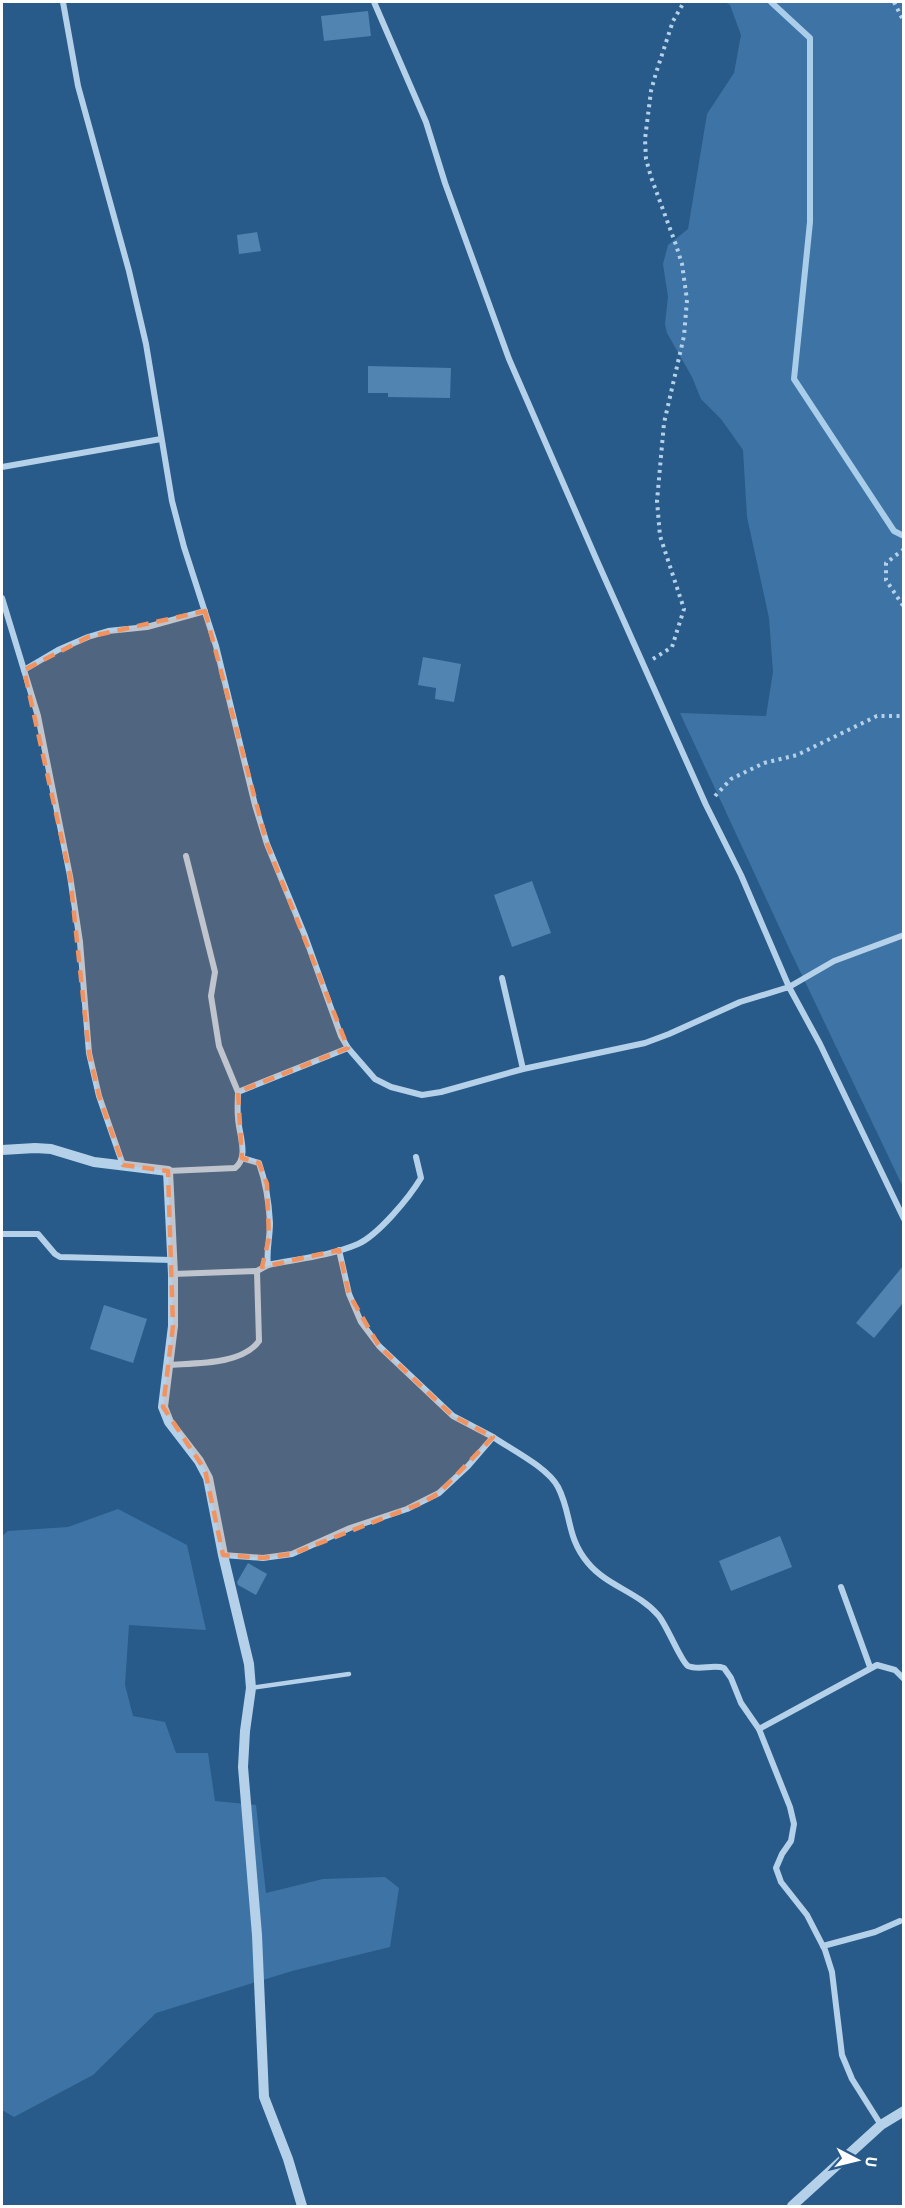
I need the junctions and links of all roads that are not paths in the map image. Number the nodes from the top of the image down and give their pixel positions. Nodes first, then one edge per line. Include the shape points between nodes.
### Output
1 (63, 2) edge
2 (374, 2) edge
3 (161, 438) junction
4 (2, 467) edge
5 (2, 598) edge
6 (205, 611) junction
7 (24, 670) junction
8 (186, 856) dead end
9 (903, 935) edge
10 (502, 978) dead end
11 (789, 987) junction
12 (348, 1048) junction
13 (523, 1069) junction
14 (238, 1092) junction
15 (2, 1150) edge
16 (416, 1157) dead end
17 (242, 1158) junction
18 (123, 1165) junction
19 (168, 1171) junction
20 (903, 1218) edge
21 (2, 1234) edge
22 (339, 1250) junction
23 (172, 1260) junction
24 (268, 1265) junction
25 (257, 1271) junction
26 (173, 1274) junction
27 (168, 1365) junction
28 (493, 1437) junction
29 (223, 1555) junction
30 (841, 1587) dead end
31 (870, 1667) junction
32 (350, 1674) dead end
33 (903, 1679) edge
34 (251, 1688) junction
35 (759, 1729) junction
36 (900, 1921) dead end
37 (823, 1946) junction
38 (903, 2111) edge
39 (881, 2125) junction
40 (302, 2206) edge
41 (793, 2206) edge

1 - 3 street via 78,86 146,344
2 - 11 street via 426,122 509,359
3 - 4 street
3 - 6 street via 172,501
5 - 7 street
6 - 7 street via 147,627 88,637
6 - 12 street via 267,844
7 - 18 street via 38,716 70,876 80,942 88,1053
8 - 14 street via 214,972 211,996 219,1046
9 - 11 street via 834,961
10 - 13 street
11 - 13 street via 740,1002 645,1042
11 - 20 street
12 - 13 street via 375,1079 422,1095
12 - 14 street
14 - 17 street
15 - 18 street via 51,1149 94,1162
16 - 22 street via 422,1175 417,1185 369,1237
17 - 19 street via 235,1168
17 - 24 street via 259,1163 267,1184
18 - 19 street
19 - 23 street
21 - 23 street via 38,1234 60,1257
22 - 24 street
22 - 28 street via 361,1322 379,1346 453,1416
23 - 26 street
24 - 25 street
25 - 26 street
25 - 27 street via 259,1341 253,1350 226,1359
26 - 27 street
27 - 29 street via 163,1407 205,1470
28 - 29 street via 439,1493 407,1509 350,1528 292,1554 263,1558
28 - 35 street via 553,1480 574,1541 586,1561 606,1580 658,1615 684,1663 694,1667 719,1666 728,1672 741,1703
29 - 34 street
30 - 31 street
31 - 33 street via 881,1664
31 - 35 street
32 - 34 lane
34 - 40 street via 243,1767 264,2097
35 - 37 street via 794,1824 791,1841 776,1868
36 - 37 street
37 - 39 street via 831,1972 842,2055
38 - 39 street
39 - 41 street

